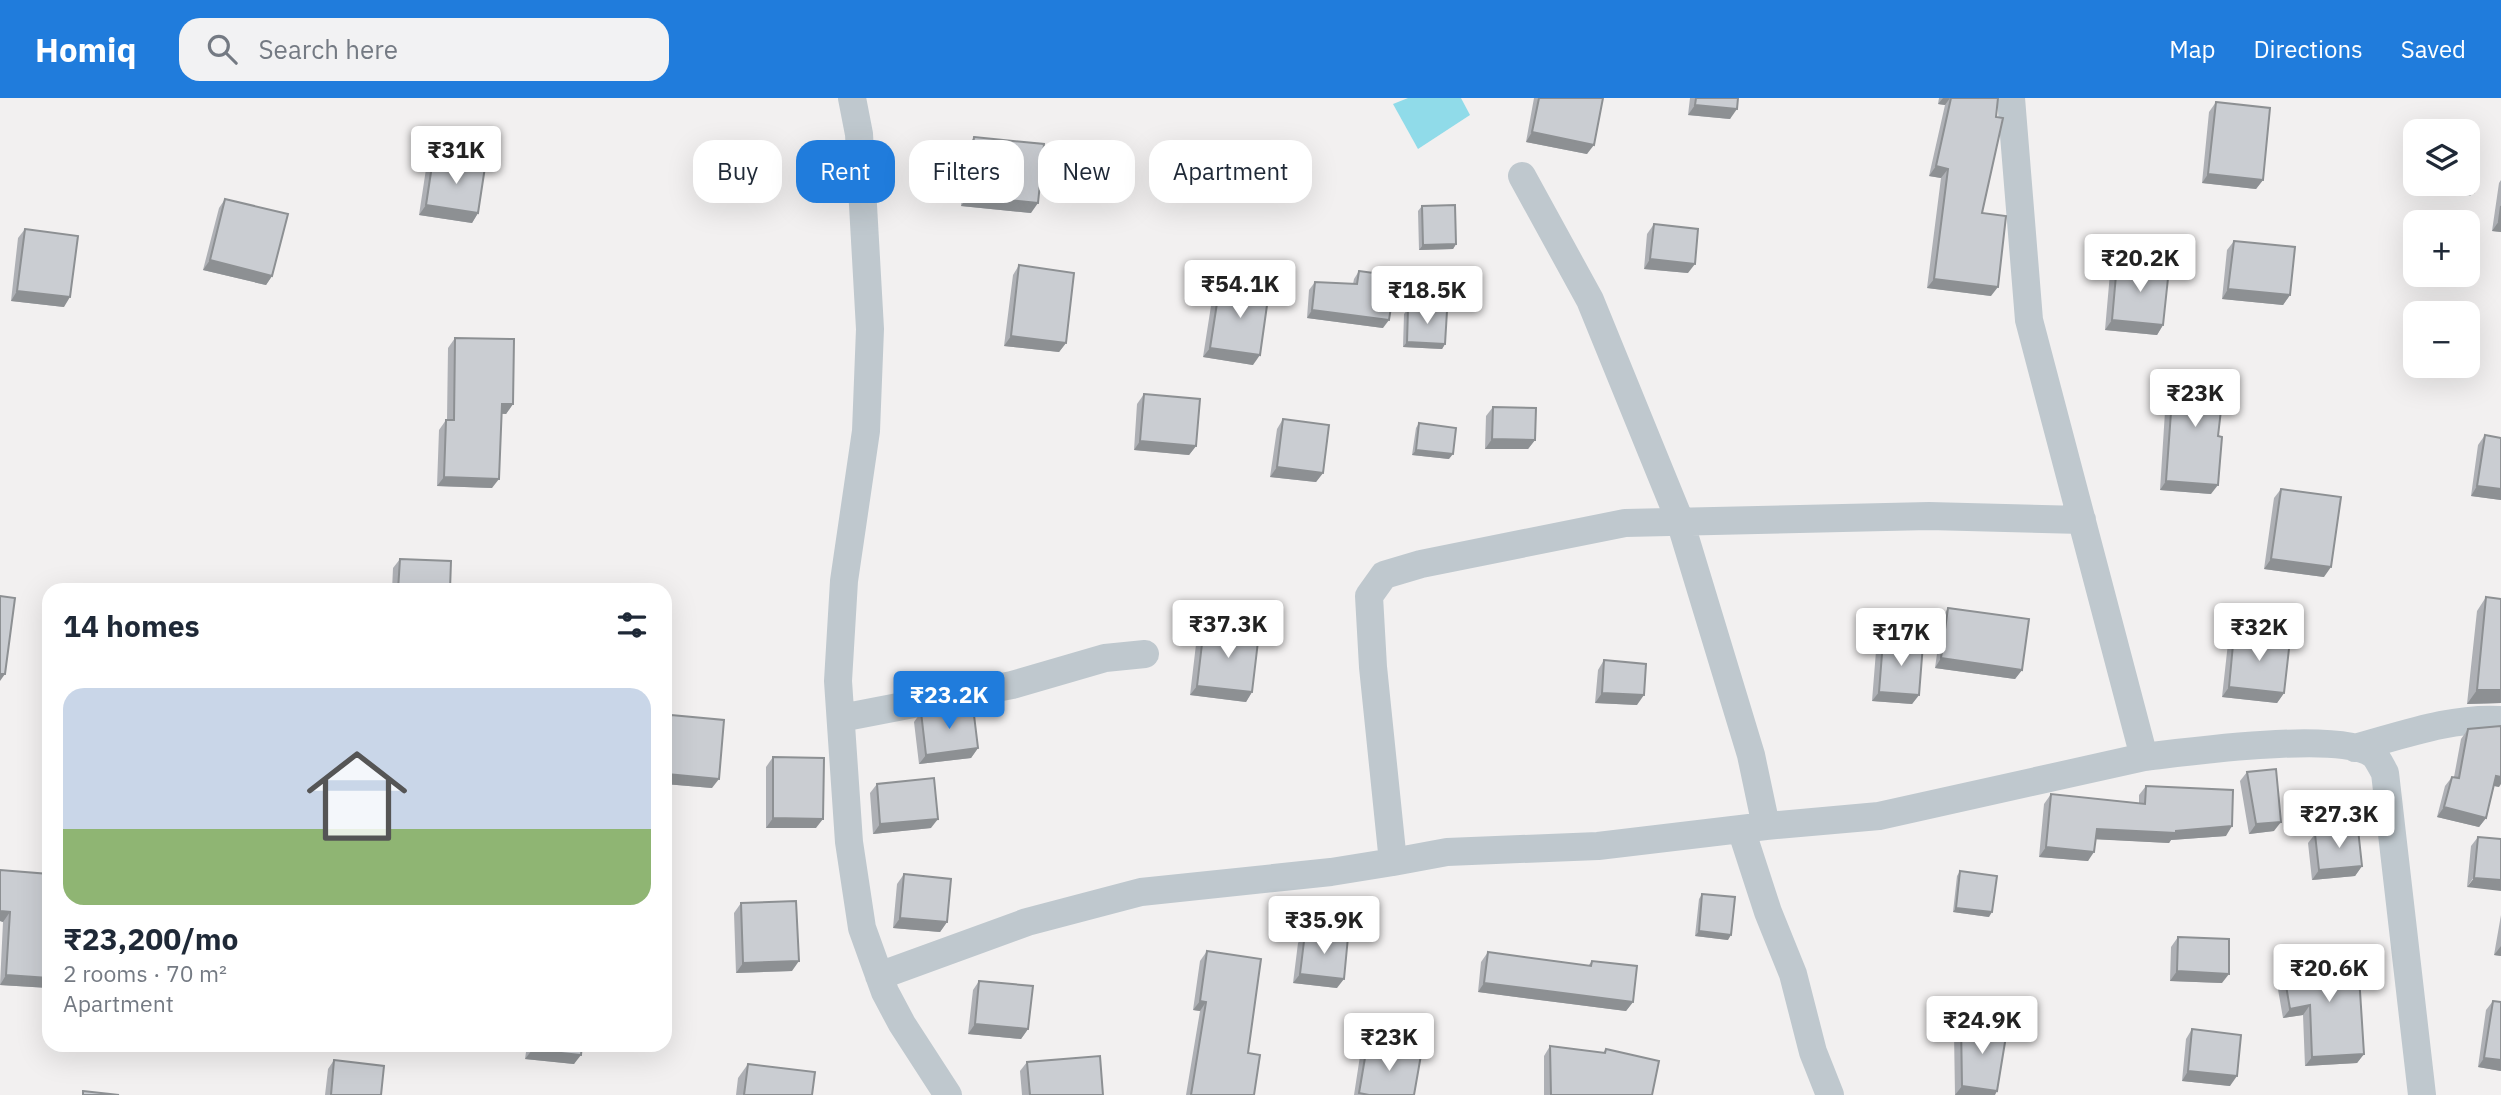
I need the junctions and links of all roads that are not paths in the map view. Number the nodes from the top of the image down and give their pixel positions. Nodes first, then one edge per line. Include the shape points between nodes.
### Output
1 (852, 98) edge
2 (2011, 98) edge
3 (1522, 176) dead end
4 (2082, 520) junction
5 (1680, 521) junction
6 (1145, 654) dead end
7 (841, 718) junction
8 (2501, 720) edge
9 (2355, 748) junction
10 (2144, 757) junction
11 (1753, 828) junction
12 (1393, 862) junction
13 (879, 976) junction
14 (948, 1095) edge
15 (1830, 1095) edge
16 (2422, 1095) edge

1 - 7 street via 859,134 870,329 866,431 844,581 838,681
2 - 4 street via 2029,320
3 - 5 street via 1590,300
4 - 5 street via 1929,516
4 - 10 street
5 - 11 street via 1751,755
5 - 12 street via 1625,523 1384,575 1369,596
6 - 7 street
7 - 13 street via 849,842 862,928
8 - 9 street via 2437,725
9 - 10 street via 2321,742
9 - 16 street via 2374,755 2385,773
10 - 11 street via 1879,816
11 - 12 street via 1598,846 1447,852
11 - 15 street via 1768,912 1793,974 1813,1052
12 - 13 street via 1141,892 1027,922
13 - 14 street via 902,1024

